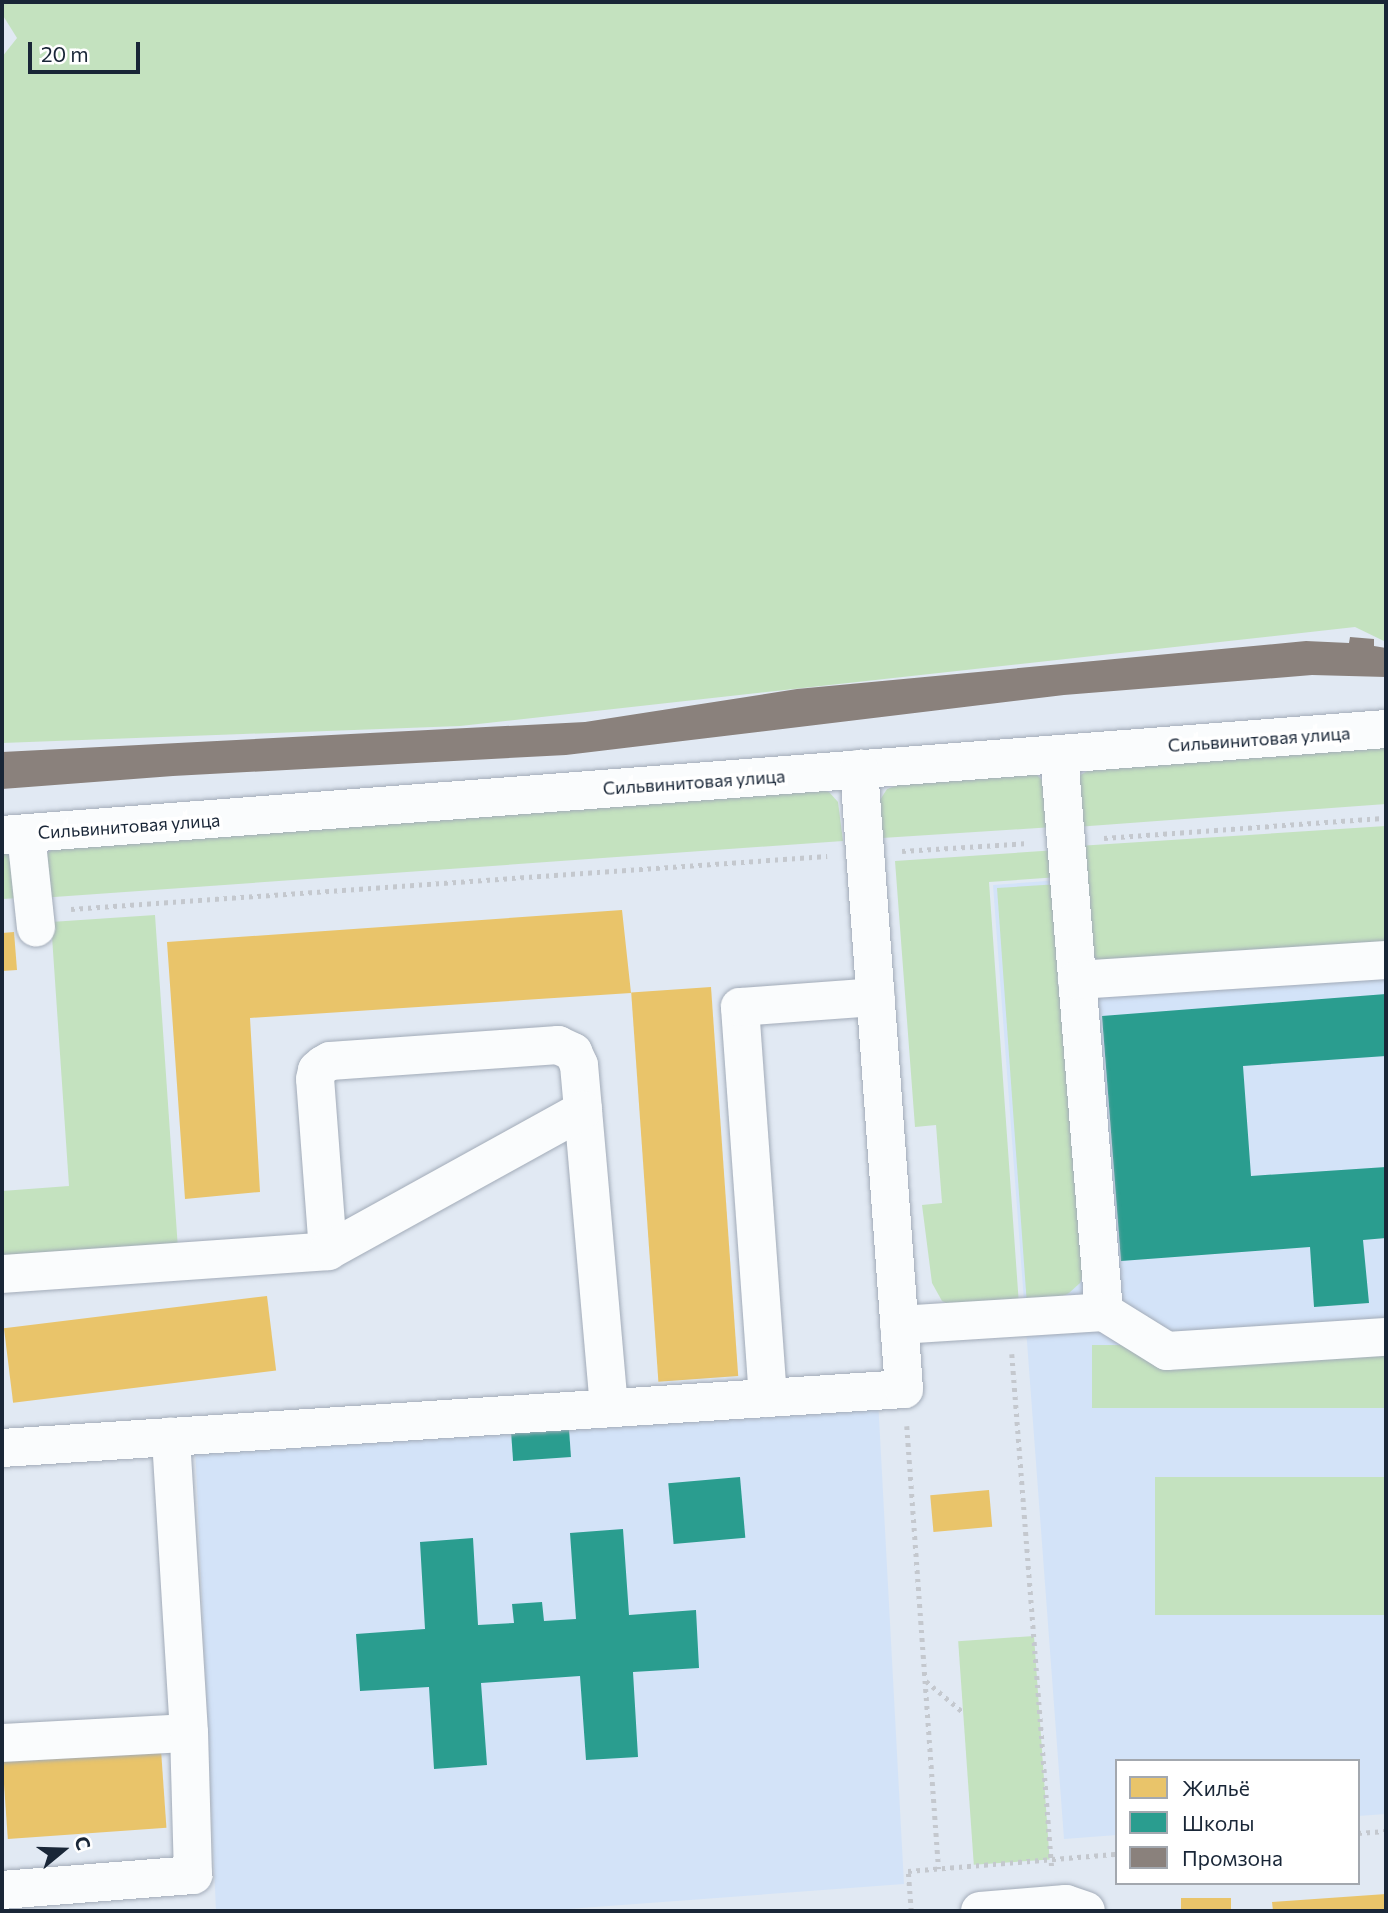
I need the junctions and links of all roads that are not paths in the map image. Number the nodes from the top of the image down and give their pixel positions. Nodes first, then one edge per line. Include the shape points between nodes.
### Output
1 (1386, 729) edge
2 (1059, 754) junction
3 (859, 769) junction
4 (14, 834) edge
5 (35, 919) road end
6 (1386, 960) edge
7 (1077, 980) junction
8 (876, 998) junction
9 (583, 1110) junction
10 (328, 1251) junction
11 (2, 1274) edge
12 (1104, 1312) junction
13 (899, 1325) junction
14 (1386, 1337) edge
15 (768, 1398) junction
16 (609, 1408) junction
17 (171, 1437) junction
18 (2, 1448) edge
19 (189, 1733) junction
20 (2, 1743) edge
21 (2, 1890) edge
22 (981, 1911) edge
23 (1086, 1911) edge

1 - 2 street, Сильвинитовая улица
2 - 3 street, Сильвинитовая улица
2 - 7 street
3 - 4 street, Сильвинитовая улица
3 - 8 street
4 - 5 street
6 - 7 street
7 - 12 street
8 - 13 street
8 - 15 street via 740,1007
9 - 10 street
9 - 10 street via 579,1065 573,1052 558,1045 330,1061 317,1070 315,1079
9 - 16 street
10 - 11 street
12 - 13 street
12 - 14 street via 1167,1351
13 - 15 street via 904,1389
15 - 16 street
16 - 17 street
17 - 18 street
17 - 19 street
19 - 20 street
19 - 21 street via 193,1875
22 - 23 street via 1066,1904

